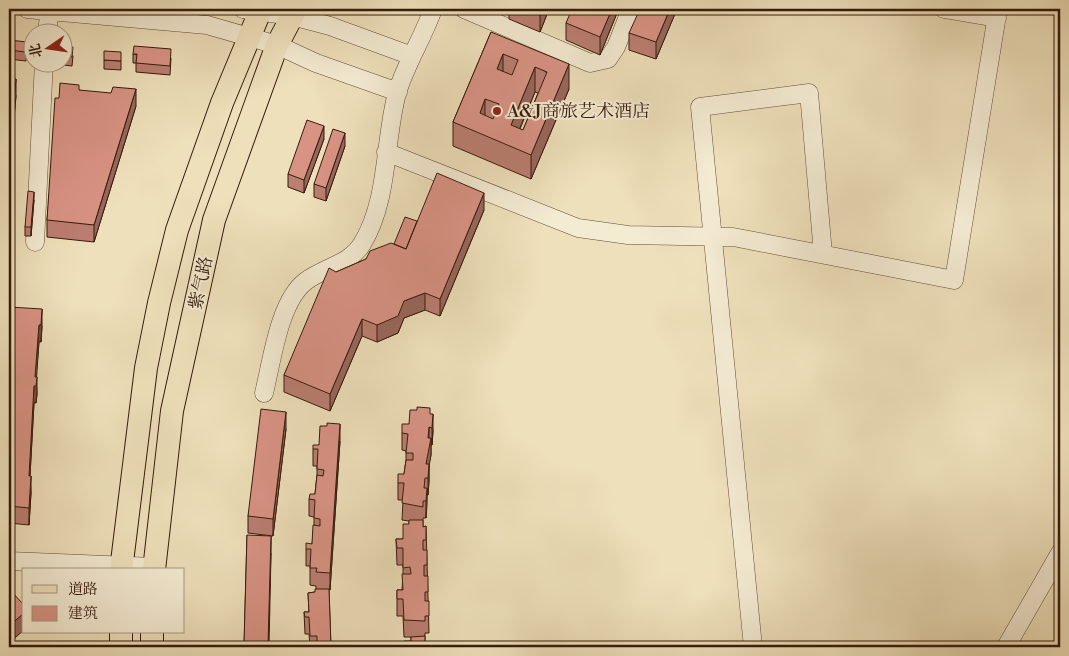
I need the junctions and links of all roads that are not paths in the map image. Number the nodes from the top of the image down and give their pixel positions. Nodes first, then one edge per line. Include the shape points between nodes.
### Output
1 (27, 9) edge
2 (433, 9) edge
3 (464, 9) edge
4 (631, 9) edge
5 (944, 9) edge
6 (50, 10) edge
7 (254, 10) edge
8 (294, 13) edge
9 (998, 14) edge
10 (249, 35) junction
11 (277, 45) junction
12 (412, 56) junction
13 (44, 72) edge
14 (398, 92) junction
15 (208, 143) junction
16 (386, 152) junction
17 (237, 153) junction
18 (713, 236) junction
19 (35, 242) dead end
20 (823, 254) junction
21 (264, 393) dead end
22 (1060, 553) edge
23 (9, 561) edge
24 (122, 568) edge
25 (154, 568) edge
26 (121, 634) edge
27 (152, 634) edge
28 (121, 647) edge
29 (152, 647) edge
30 (754, 647) edge
31 (1006, 647) edge

1 - 6 street
2 - 12 street
3 - 4 street via 590,63 608,59
5 - 9 street
6 - 10 street via 207,25
7 - 8 street
7 - 10 main road, 紫气路
8 - 11 main road, 紫气路
8 - 12 street
9 - 20 street via 954,280
10 - 11 street
10 - 15 main road, 紫气路
11 - 14 street via 316,63
11 - 17 main road, 紫气路
12 - 14 street
13 - 19 street
14 - 16 street
15 - 17 main road via 224,138 233,143
15 - 24 main road, 紫气路 via 177,230 159,303 146,368
16 - 18 street via 578,228 628,235
16 - 21 street via 373,221 362,244 352,257 305,282 292,295
17 - 25 main road, 紫气路 via 214,220 172,411
18 - 20 street
18 - 20 street via 700,107 809,93
18 - 30 street
22 - 31 street
23 - 24 street
24 - 25 street
26 - 28 main road
27 - 29 main road

